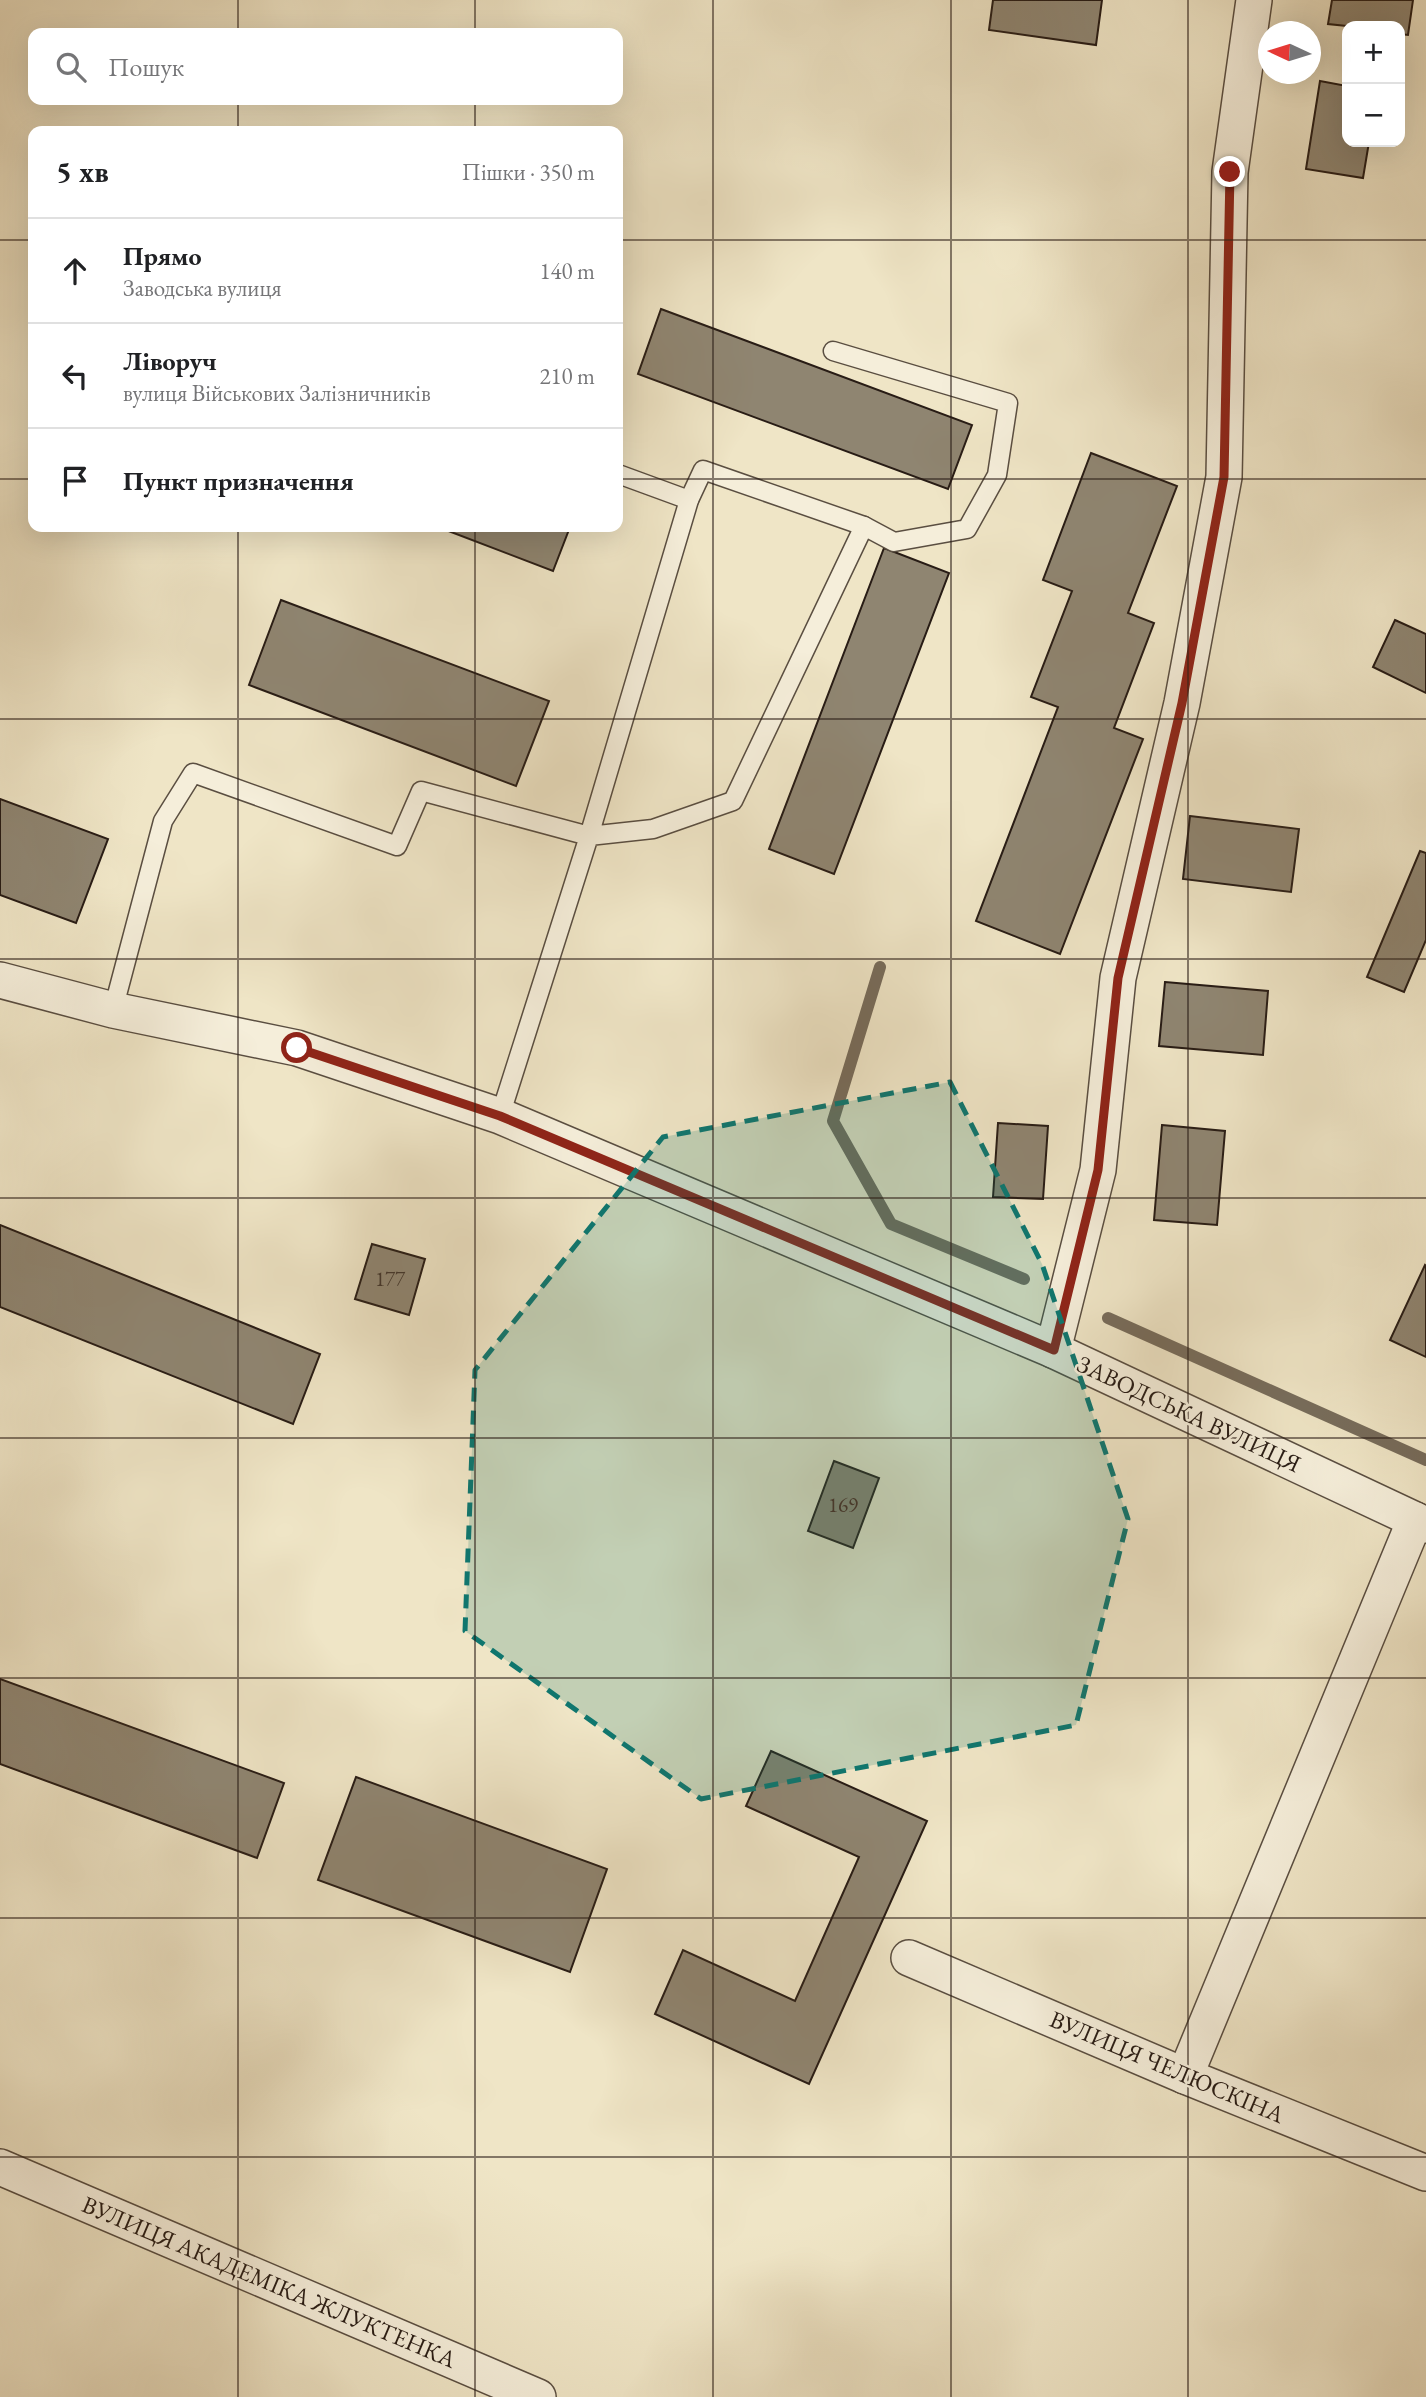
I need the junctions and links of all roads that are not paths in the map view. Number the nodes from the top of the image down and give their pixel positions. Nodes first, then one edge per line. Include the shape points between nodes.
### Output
1 (1254, 0) edge
2 (833, 351) dead end
3 (623, 476) edge
4 (689, 500) junction
5 (864, 526) junction
6 (589, 836) junction
7 (0, 980) edge
8 (113, 1010) junction
9 (500, 1116) junction
10 (1054, 1350) junction
11 (1420, 1522) edge
12 (909, 1958) dead end
13 (1185, 2076) junction
14 (0, 2167) edge
15 (1426, 2173) edge
16 (538, 2397) edge

1 - 10 street via 1230,172 1224,477 1182,703 1118,978 1098,1170
2 - 5 lane via 1008,403 997,475 967,528 894,542
3 - 4 lane
4 - 5 lane via 703,470
4 - 6 lane
5 - 6 lane via 733,801 653,829
6 - 8 lane via 421,791 397,846 193,773 163,821
6 - 9 lane
7 - 8 street, ЗАВОДСЬКА ВУЛИЦЯ
8 - 9 street, ЗАВОДСЬКА ВУЛИЦЯ via 297,1048
9 - 10 street, ЗАВОДСЬКА ВУЛИЦЯ
10 - 11 street, ЗАВОДСЬКА ВУЛИЦЯ
11 - 13 street
12 - 13 street, ВУЛИЦЯ ЧЕЛЮСКІНА
13 - 15 street, ВУЛИЦЯ ЧЕЛЮСКІНА
14 - 16 street, ВУЛИЦЯ АКАДЕМІКА ЖЛУКТЕНКА

